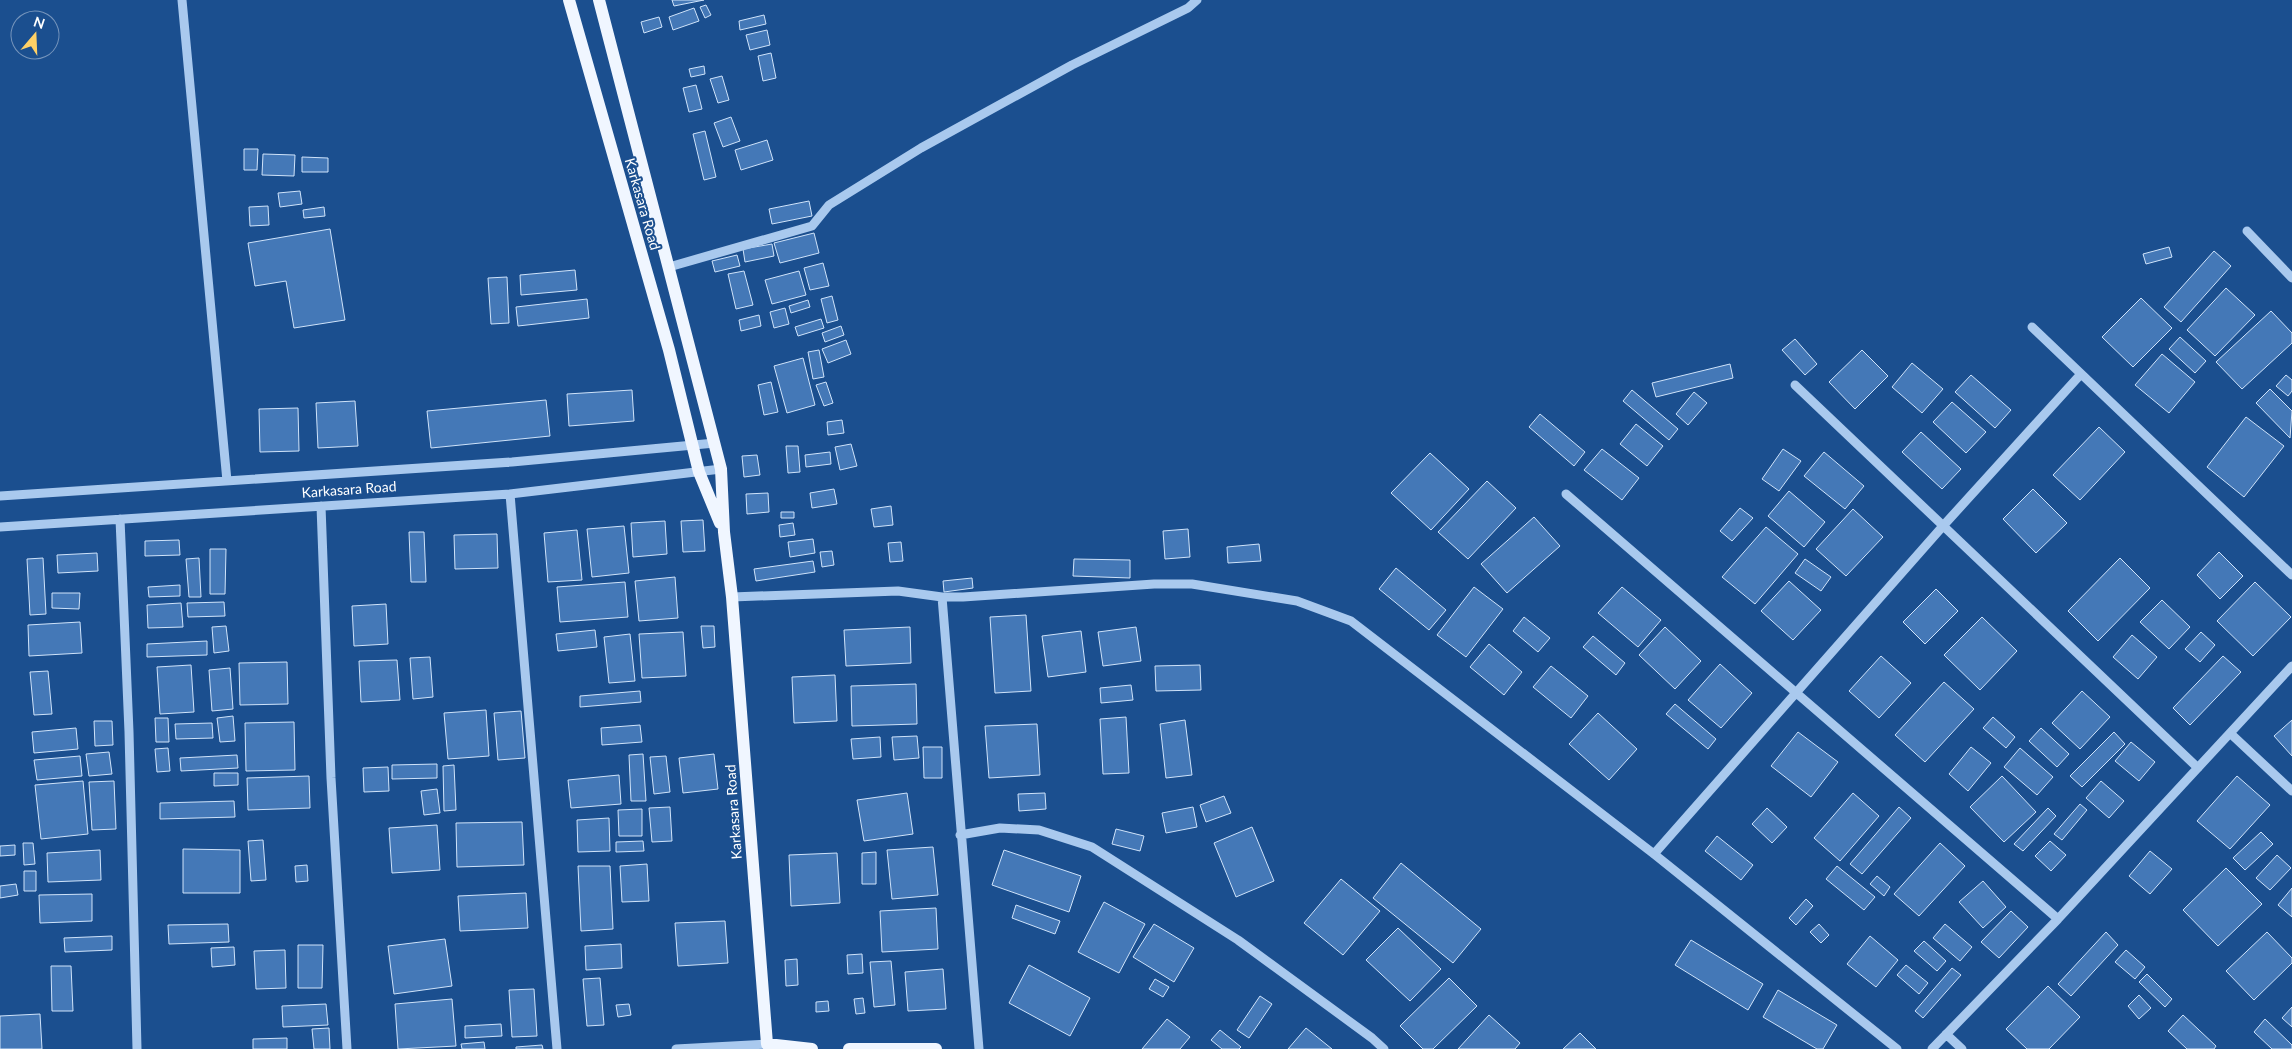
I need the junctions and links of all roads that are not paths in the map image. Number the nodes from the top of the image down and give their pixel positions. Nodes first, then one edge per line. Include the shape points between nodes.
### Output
1 (182, 0) edge
2 (569, 0) edge
3 (599, 0) edge
4 (1197, 0) edge
5 (2247, 231) dead end
6 (669, 267) junction
7 (2292, 278) edge
8 (2032, 327) dead end
9 (2081, 374) junction
10 (1795, 385) dead end
11 (715, 443) junction
12 (694, 446) junction
13 (721, 469) junction
14 (699, 472) junction
15 (227, 480) junction
16 (510, 494) junction
17 (1566, 494) dead end
18 (0, 496) edge
19 (321, 506) junction
20 (120, 519) junction
21 (0, 526) edge
22 (1943, 526) junction
23 (724, 532) junction
24 (2292, 575) edge
25 (732, 597) junction
26 (942, 597) junction
27 (2292, 666) edge
28 (1797, 693) junction
29 (2231, 734) junction
30 (2198, 768) junction
31 (2292, 790) edge
32 (960, 835) junction
33 (1654, 854) junction
34 (2058, 919) junction
35 (1946, 1034) junction
36 (766, 1044) junction
37 (791, 1048) edge
38 (137, 1049) edge
39 (347, 1049) edge
40 (557, 1049) edge
41 (676, 1049) edge
42 (812, 1049) edge
43 (849, 1049) edge
44 (936, 1049) edge
45 (980, 1049) edge
46 (1384, 1049) edge
47 (1897, 1049) edge
48 (1932, 1049) edge
49 (1962, 1049) edge

1 - 15 street
2 - 12 main road, Karkasara Road
3 - 6 main road, Karkasara Road
4 - 6 street via 1188,8 1072,65 921,148 829,205 812,226
5 - 7 street
6 - 11 main road, Karkasara Road
8 - 9 street
9 - 22 street
9 - 24 street
10 - 22 street
11 - 12 street, Karkasara Road
11 - 13 main road, Karkasara Road
12 - 14 main road, Karkasara Road
12 - 15 street, Karkasara Road via 512,462
13 - 14 street, Karkasara Road
13 - 23 main road, Karkasara Road
14 - 16 street, Karkasara Road
14 - 23 main road, Karkasara Road
15 - 18 street, Karkasara Road
16 - 19 street, Karkasara Road
16 - 40 street
17 - 28 street
19 - 20 street, Karkasara Road
19 - 39 street via 331,778
20 - 21 street, Karkasara Road
20 - 38 street
22 - 28 street
22 - 30 street
23 - 25 main road, Karkasara Road
25 - 26 street via 898,591
25 - 36 main road, Karkasara Road
26 - 32 street
26 - 33 street via 1192,584 1297,601 1351,622
27 - 29 street
28 - 33 street
28 - 34 street
29 - 30 street
29 - 31 street
30 - 34 street
32 - 45 street
32 - 46 street via 1000,828 1039,830 1092,848 1238,940
33 - 47 street
34 - 35 street
35 - 48 street
35 - 49 street
36 - 37 main road
36 - 41 street
37 - 42 main road
43 - 44 main road

